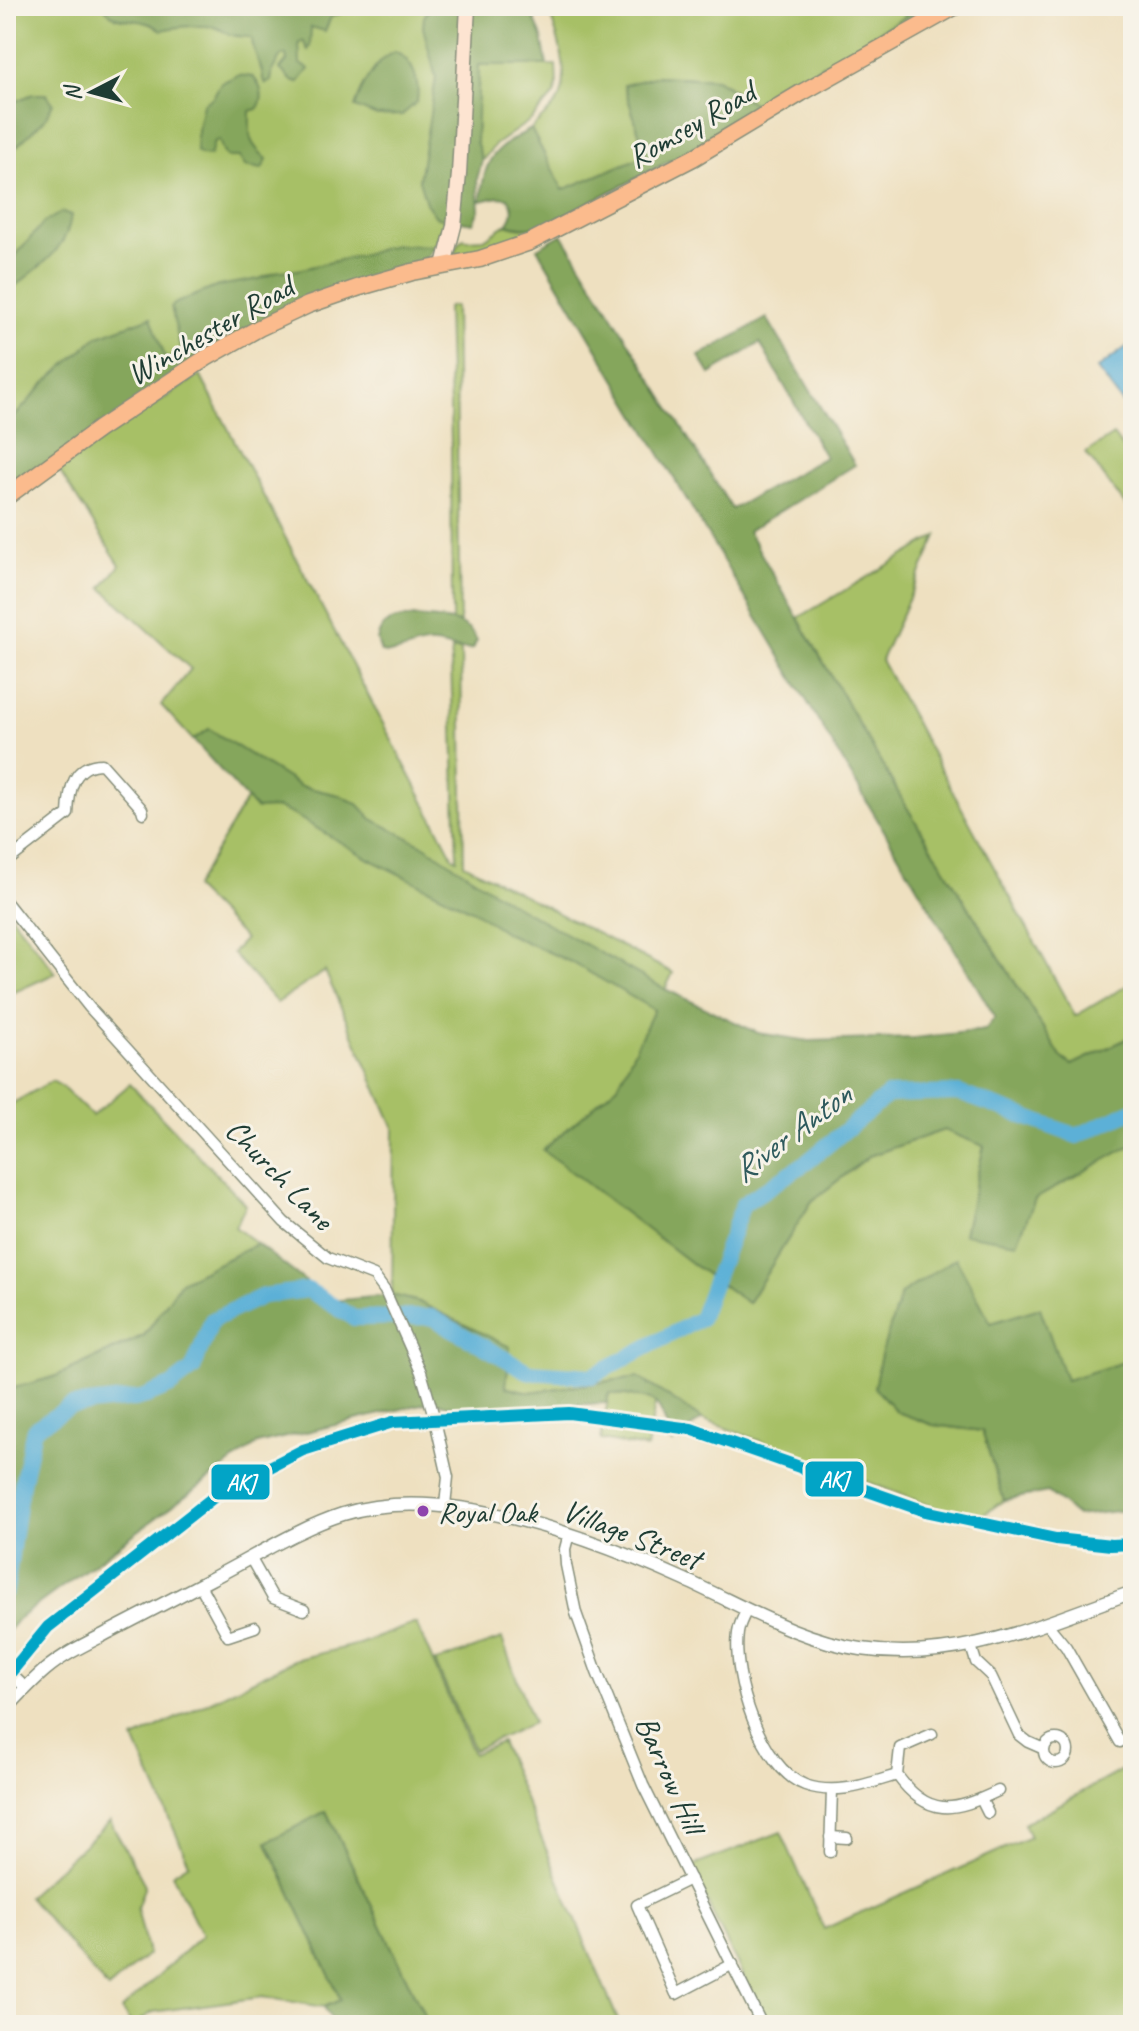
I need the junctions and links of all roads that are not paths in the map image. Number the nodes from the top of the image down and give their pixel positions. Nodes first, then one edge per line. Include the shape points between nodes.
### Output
1 (468, 6) edge
2 (956, 6) edge
3 (444, 265) junction
4 (6, 497) edge
5 (143, 813) dead end
6 (6, 862) edge
7 (6, 902) edge
8 (445, 1505) junction
9 (569, 1534) junction
10 (251, 1559) junction
11 (200, 1585) junction
12 (1133, 1592) edge
13 (304, 1610) dead end
14 (747, 1610) junction
15 (1048, 1625) junction
16 (255, 1627) dead end
17 (971, 1646) junction
18 (6, 1669) edge
19 (26, 1688) junction
20 (6, 1709) edge
21 (932, 1734) dead end
22 (1120, 1742) dead end
23 (1044, 1749) dead end
24 (897, 1775) junction
25 (832, 1790) junction
26 (998, 1791) dead end
27 (981, 1799) junction
28 (988, 1813) dead end
29 (830, 1837) junction
30 (847, 1838) dead end
31 (830, 1852) dead end
32 (690, 1879) junction
33 (733, 1964) junction
34 (762, 2025) edge

1 - 3 main road via 459,174
2 - 3 main road, Romsey Road via 693,158 563,226 505,251
3 - 4 main road, Winchester Road via 331,297 259,328 99,429
5 - 6 street via 102,764 90,764 75,776 68,814
7 - 8 street, Church Lane via 89,1007 284,1222 328,1258 374,1276 385,1291 421,1372 443,1449
8 - 9 street, Village Street
8 - 10 street, Village Street via 385,1506 343,1514
9 - 14 street, Village Street
9 - 32 street, Barrow Hill via 565,1555 576,1613 643,1785
10 - 11 street, Village Street
10 - 13 street via 273,1598
11 - 16 street via 228,1636
11 - 19 street, Village Street via 67,1654
12 - 15 street, Village Street
14 - 17 street, Village Street via 860,1649
14 - 25 street via 737,1644 758,1733 791,1776 803,1785
15 - 17 street, Village Street
15 - 22 street
17 - 23 street via 1019,1735
18 - 19 street
19 - 20 street, Village Street
21 - 24 street via 923,1744 900,1748
24 - 25 street
24 - 27 street via 919,1800 933,1806 949,1809
25 - 29 street
26 - 27 street
27 - 28 street
29 - 30 street
29 - 31 street
32 - 33 street, Barrow Hill
32 - 33 street via 637,1905 676,1994
33 - 34 street, Barrow Hill

